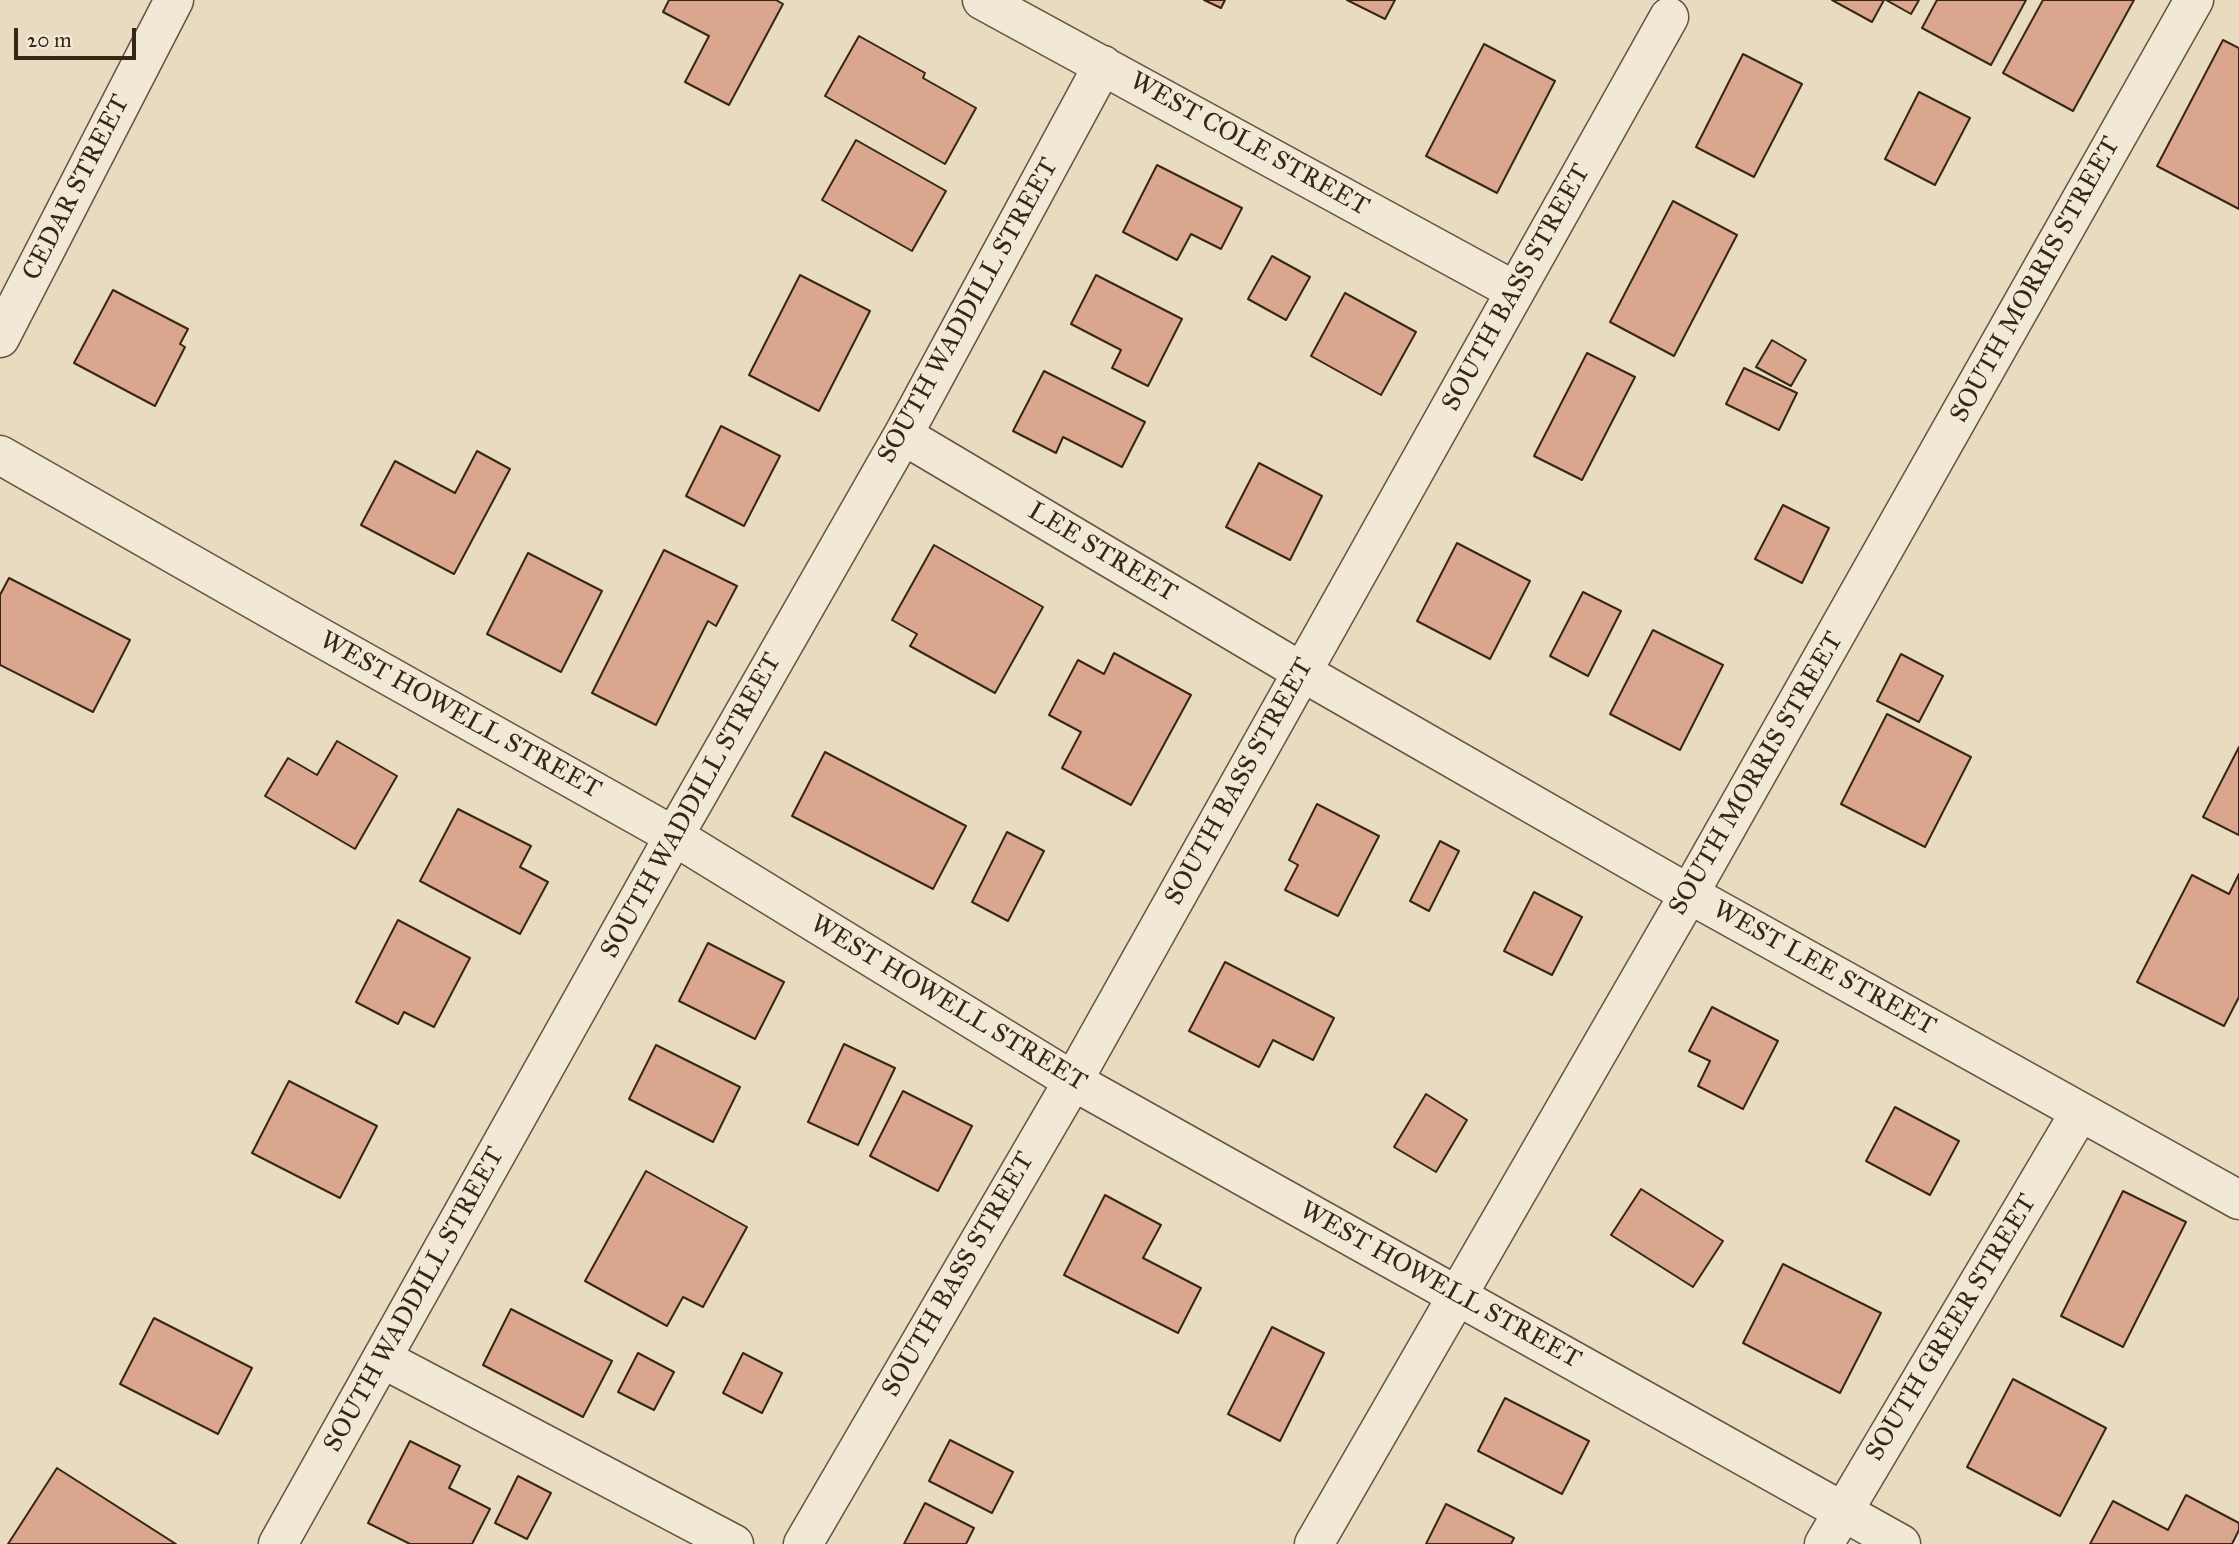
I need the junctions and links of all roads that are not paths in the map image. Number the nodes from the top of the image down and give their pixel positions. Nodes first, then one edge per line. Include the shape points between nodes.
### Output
1 (174, 0) edge
2 (982, 0) edge
3 (2194, 0) edge
4 (1669, 17) dead end
5 (1103, 65) junction
6 (1515, 291) junction
7 (0, 338) edge
8 (902, 435) junction
9 (0, 454) edge
10 (1302, 671) junction
11 (674, 836) junction
12 (1689, 894) junction
13 (1073, 1081) junction
14 (2080, 1112) junction
15 (2239, 1200) edge
16 (1457, 1295) junction
17 (383, 1359) junction
18 (1843, 1510) junction
19 (278, 1544) edge
20 (734, 1544) edge
21 (803, 1544) edge
22 (1314, 1544) edge
23 (1824, 1544) edge
24 (1901, 1544) edge

1 - 7 street, CEDAR STREET
2 - 5 street, WEST COLE STREET
3 - 12 street, SOUTH MORRIS STREET
4 - 6 street, SOUTH BASS STREET
5 - 6 street, WEST COLE STREET
5 - 8 street, SOUTH WADDILL STREET
6 - 10 street, SOUTH BASS STREET
8 - 10 street, LEE STREET
8 - 11 street, SOUTH WADDILL STREET
9 - 11 street, WEST HOWELL STREET
10 - 12 street, WEST LEE STREET
10 - 13 street, SOUTH BASS STREET
11 - 13 street, WEST HOWELL STREET
11 - 17 street, SOUTH WADDILL STREET
12 - 14 street, WEST LEE STREET
12 - 16 street, SOUTH MORRIS STREET
13 - 16 street, WEST HOWELL STREET
13 - 21 street, SOUTH BASS STREET
14 - 15 street, WEST LEE STREET
14 - 18 street, SOUTH GREER STREET
16 - 18 street, WEST HOWELL STREET
16 - 22 street, SOUTH MORRIS STREET
17 - 19 street, SOUTH WADDILL STREET
17 - 20 street
18 - 23 street, SOUTH GREER STREET
18 - 24 street, WEST HOWELL STREET

